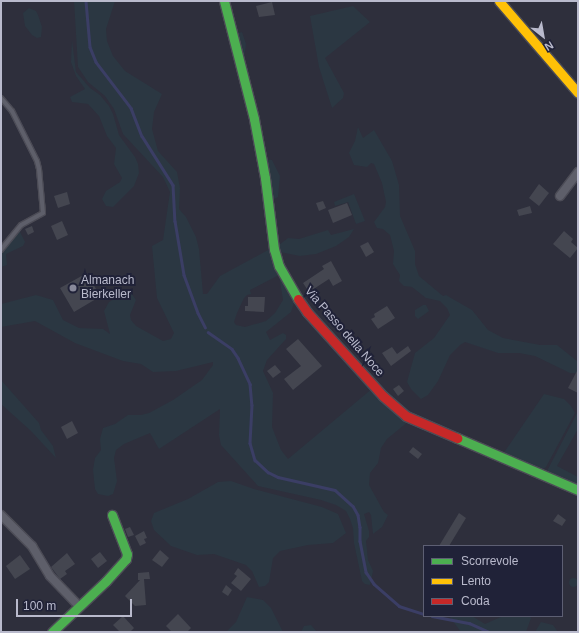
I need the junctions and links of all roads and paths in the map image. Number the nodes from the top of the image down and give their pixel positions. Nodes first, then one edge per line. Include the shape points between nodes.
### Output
1 (224, 1) edge
2 (499, 1) edge
3 (578, 93) edge
4 (1, 98) edge
5 (578, 172) edge
6 (560, 196) dead end
7 (1, 250) edge
8 (578, 490) edge
9 (1, 515) edge
10 (112, 515) dead end
11 (79, 606) junction
12 (52, 632) edge

1 - 8 street, Via Passo della Noce via 254,119 268,193 274,249 289,286 308,312 383,396 406,416
2 - 3 street
4 - 7 lane via 18,123 37,162 43,213 21,225
5 - 6 street
9 - 11 street via 32,546 50,576
10 - 11 street via 127,554 126,559 106,582
11 - 12 street

